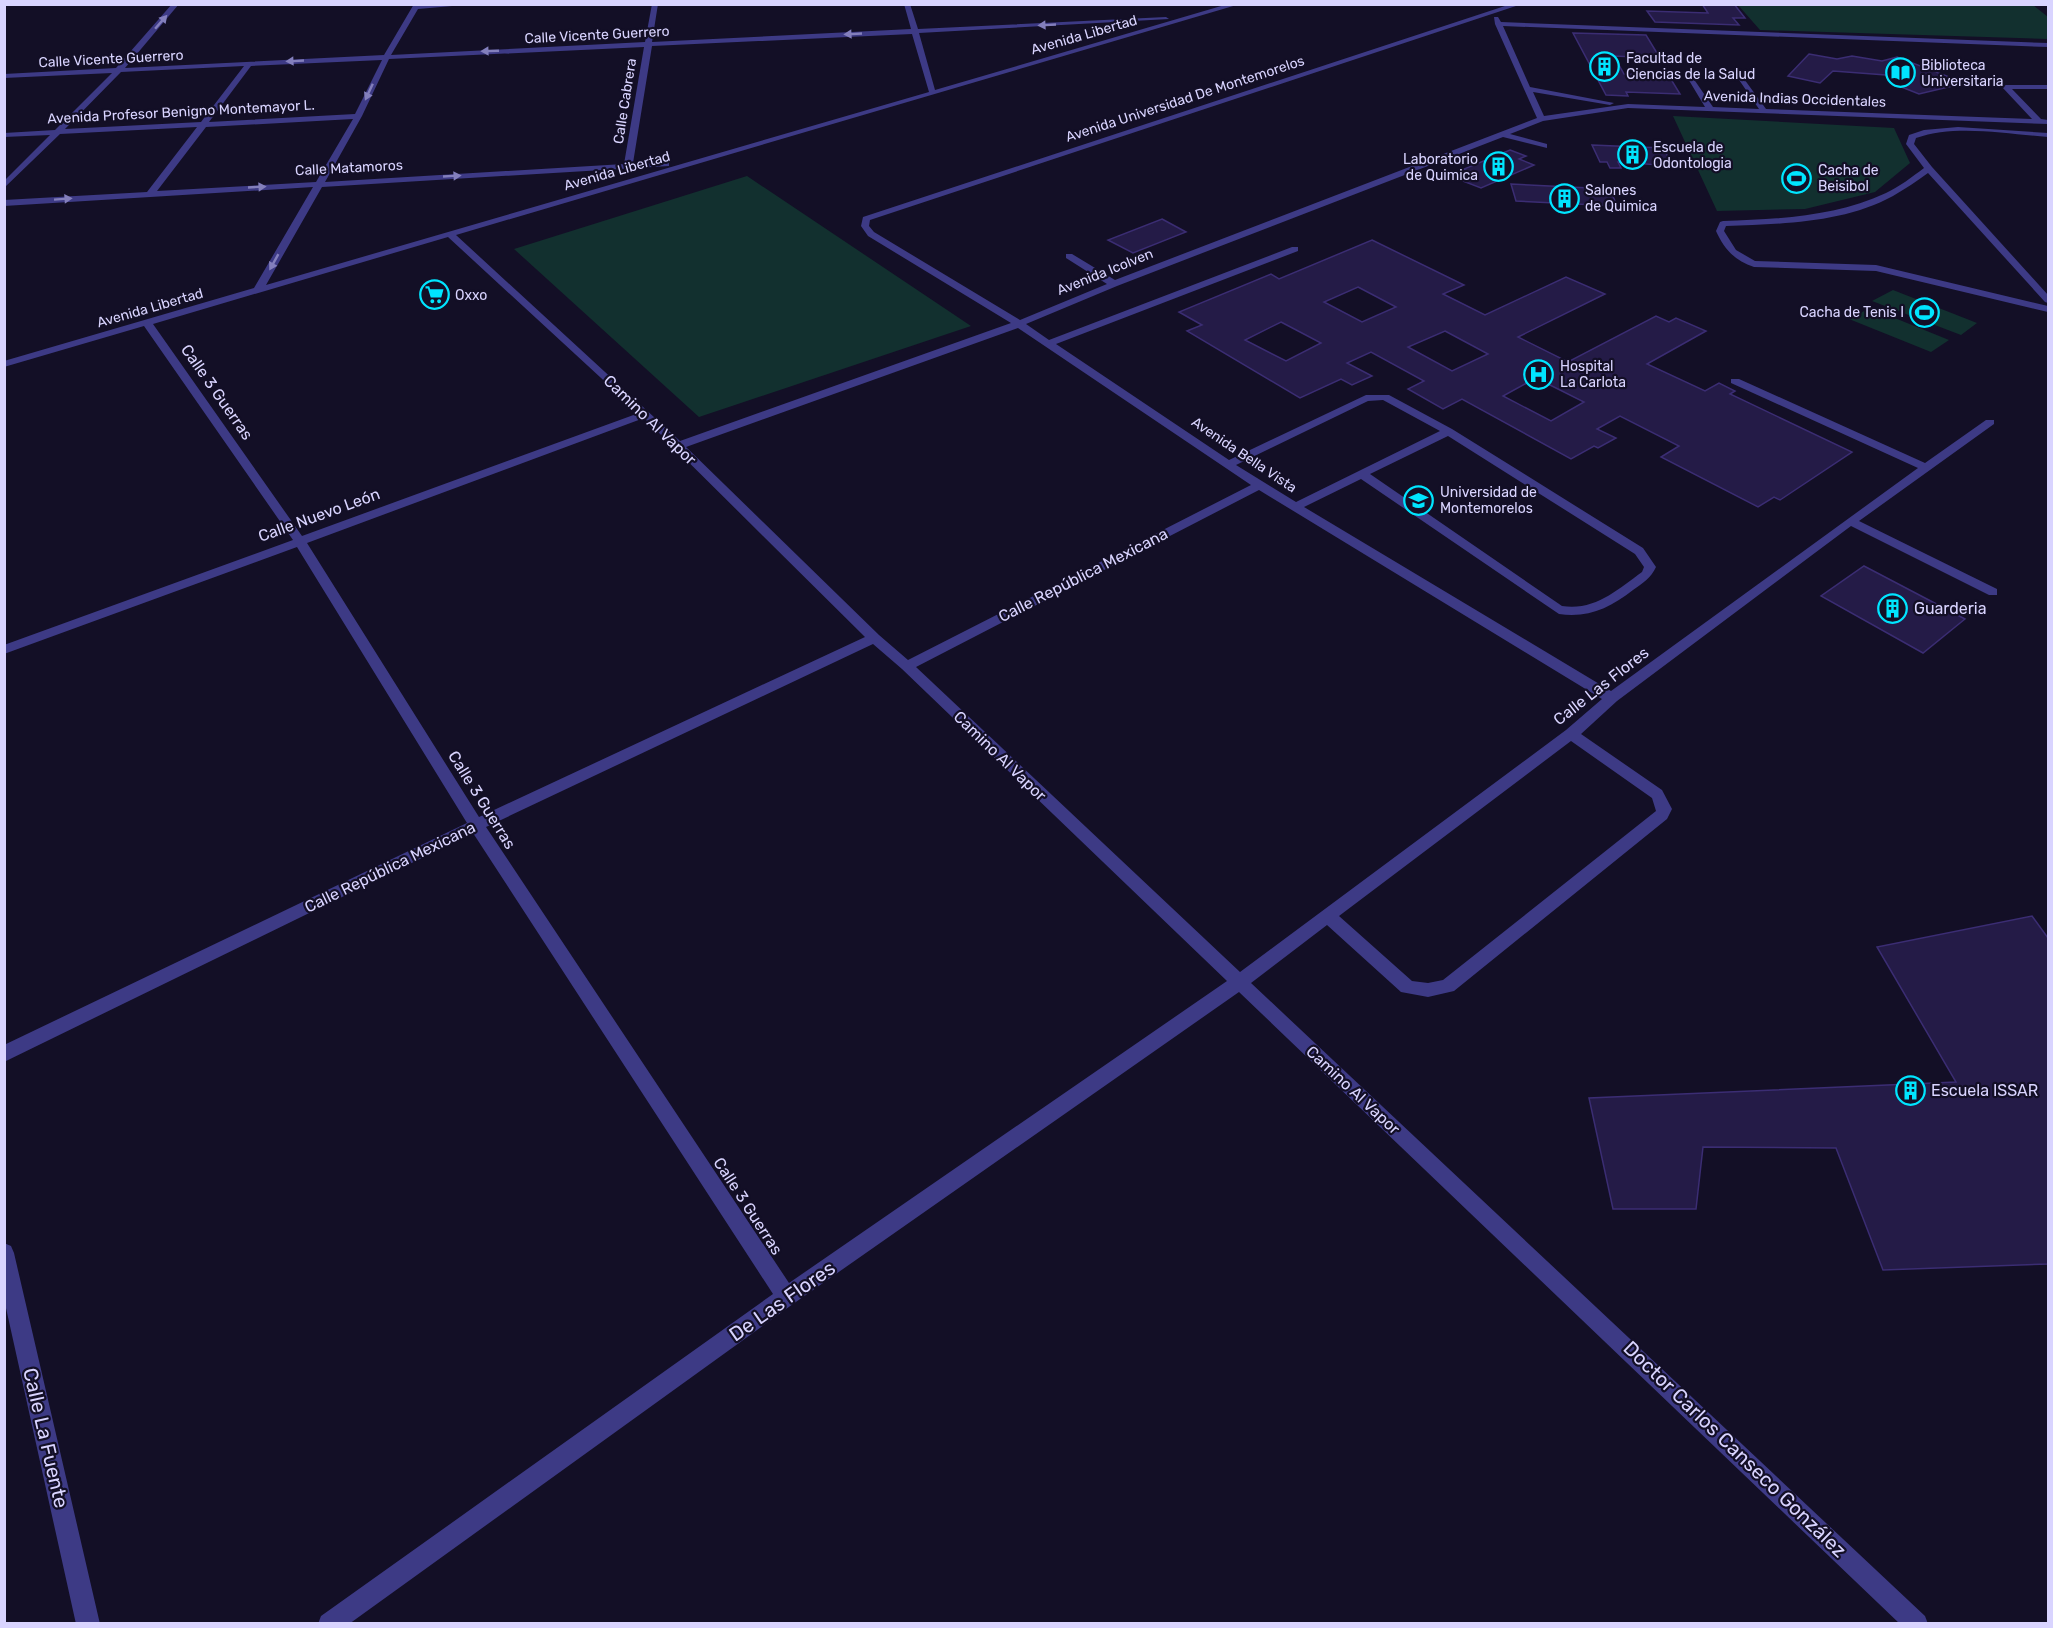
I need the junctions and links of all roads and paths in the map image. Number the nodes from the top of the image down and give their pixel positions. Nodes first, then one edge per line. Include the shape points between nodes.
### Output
1 (176, 4) edge
2 (472, 4) edge
3 (655, 4) edge
4 (907, 4) edge
5 (1237, 4) edge
6 (1520, 4) edge
7 (417, 6) edge
8 (1147, 12) dead end
9 (1493, 13) junction
10 (1190, 18) junction
11 (1151, 20) junction
12 (1498, 24) junction
13 (914, 31) junction
14 (647, 45) junction
15 (2049, 45) edge
16 (387, 56) junction
17 (249, 63) junction
18 (118, 71) junction
19 (1739, 74) dead end
20 (4, 76) edge
21 (1691, 77) dead end
22 (2049, 87) edge
23 (1530, 90) junction
24 (933, 94) junction
25 (1628, 106) junction
26 (1710, 109) junction
27 (1764, 111) junction
28 (358, 116) junction
29 (1541, 119) junction
30 (2044, 122) edge
31 (203, 125) junction
32 (58, 132) junction
33 (1502, 134) junction
34 (4, 135) edge
35 (2049, 135) edge
36 (1544, 146) dead end
37 (695, 163) junction
38 (628, 167) junction
39 (1929, 169) junction
40 (318, 183) junction
41 (4, 186) edge
42 (151, 193) junction
43 (4, 203) edge
44 (865, 226) joint
45 (450, 234) junction
46 (1295, 249) dead end
47 (1069, 256) dead end
48 (1114, 284) junction
49 (258, 290) junction
50 (2049, 300) edge
51 (2049, 309) edge
52 (147, 323) junction
53 (1019, 324) junction
54 (1048, 344) junction
55 (4, 364) edge
56 (1735, 381) dead end
57 (646, 414) junction
58 (1990, 422) dead end
59 (1448, 431) junction
60 (678, 446) junction
61 (1231, 464) junction
62 (1925, 467) junction
63 (1362, 474) junction
64 (1259, 485) junction
65 (1296, 507) junction
66 (1850, 521) junction
67 (299, 540) junction
68 (1993, 591) dead end
69 (874, 638) junction
70 (4, 650) edge
71 (907, 666) junction
72 (1612, 698) junction
73 (1571, 734) junction
74 (476, 825) junction
75 (1327, 915) junction
76 (1238, 983) junction
77 (4, 1054) edge
78 (4, 1253) edge
79 (1553, 1275) joint
80 (786, 1297) junction
81 (88, 1623) edge
82 (329, 1623) edge
83 (1917, 1623) edge

18 -> 1 street
2 - 7 street
3 - 14 street, Calle Cabrera
4 - 13 street
5 - 10 street, Avenida Libertad
6 - 9 street, Avenida Universidad De Montemorelos
7 - 16 street
8 - 11 street
9 - 12 street
9 - 44 street, Avenida Universidad De Montemorelos via 876,214 866,219
10 - 11 street, Calle Vicente Guerrero
10 - 24 street, Avenida Libertad
11 -> 13 street, Calle Vicente Guerrero
12 - 15 street
12 - 23 street
13 -> 14 street, Calle Vicente Guerrero
13 - 24 street
14 -> 16 street, Calle Vicente Guerrero
14 - 38 street, Calle Cabrera
16 -> 17 street, Calle Vicente Guerrero
16 -> 28 street
17 - 18 street, Calle Vicente Guerrero
17 - 31 street
18 - 20 street, Calle Vicente Guerrero
18 - 32 street
19 - 27 street
21 - 26 street
22 - 30 street via 2006,87
23 - 25 street
23 - 29 street
24 - 37 street, Avenida Libertad
25 - 26 street, Avenida Indias Occidentales
25 - 29 street, Avenida Indias Occidentales
26 - 27 street, Avenida Indias Occidentales
27 - 30 street, Avenida Indias Occidentales
28 - 31 street, Avenida Profesor Benigno Montemayor L.
28 - 40 street
29 - 33 street, Avenida Icolven
31 - 32 street, Avenida Profesor Benigno Montemayor L.
31 - 42 street
32 - 34 street, Avenida Profesor Benigno Montemayor L.
32 - 41 street
33 - 36 street
33 - 48 street, Avenida Icolven
35 - 39 street via 1919,133 1910,144
37 - 38 street, Calle Matamoros
37 - 45 street, Avenida Libertad
40 -> 38 street, Calle Matamoros
39 - 50 street
39 - 51 street via 1889,195 1844,211 1785,222 1723,224 1720,231 1736,256 1754,264 1876,268
42 -> 40 street, Calle Matamoros
40 -> 49 street
43 -> 42 street, Calle Matamoros
44 - 53 street, Avenida Bella Vista via 871,234
45 - 49 street, Avenida Libertad
45 - 57 street, Camino Al Vapor
46 - 54 street
47 - 48 street
48 - 53 street, Avenida Icolven
49 - 52 street, Avenida Libertad
52 - 55 street, Avenida Libertad
52 - 67 street, Calle 3 Guerras
53 - 54 street, Avenida Bella Vista
53 - 60 street, Avenida Icolven
54 - 61 street, Avenida Bella Vista
56 - 62 street
57 - 60 street, Camino Al Vapor
57 - 67 street, Calle Nuevo León
58 - 62 street, Calle Las Flores
59 - 61 street via 1385,397 1372,396
59 - 63 street
59 - 63 street via 1639,551 1650,567 1647,574 1594,611 1574,614 1559,610
60 - 69 street, Camino Al Vapor
61 - 64 street, Avenida Bella Vista
62 - 66 street, Calle Las Flores
63 - 65 street
64 - 65 street, Avenida Bella Vista
64 - 71 street, Calle República Mexicana
65 - 72 street, Avenida Bella Vista
66 - 68 street
66 - 72 street, Calle Las Flores
67 - 70 street, Calle Nuevo León
67 - 74 street, Calle 3 Guerras
69 - 71 street, Camino Al Vapor
69 - 74 street, Calle República Mexicana
71 - 76 street, Camino Al Vapor
72 - 73 street, Calle Las Flores
73 - 75 street, Calle Las Flores
73 - 75 street via 1657,794 1665,809 1448,986 1435,991 1407,987
74 - 77 street, Calle República Mexicana
74 - 80 street, Calle 3 Guerras
75 - 76 street, Calle Las Flores
76 - 79 street, Camino Al Vapor
76 - 80 street, De Las Flores
78 - 81 street, Calle La Fuente
79 - 83 street, Doctor Carlos Canseco González
80 - 82 street, De Las Flores

